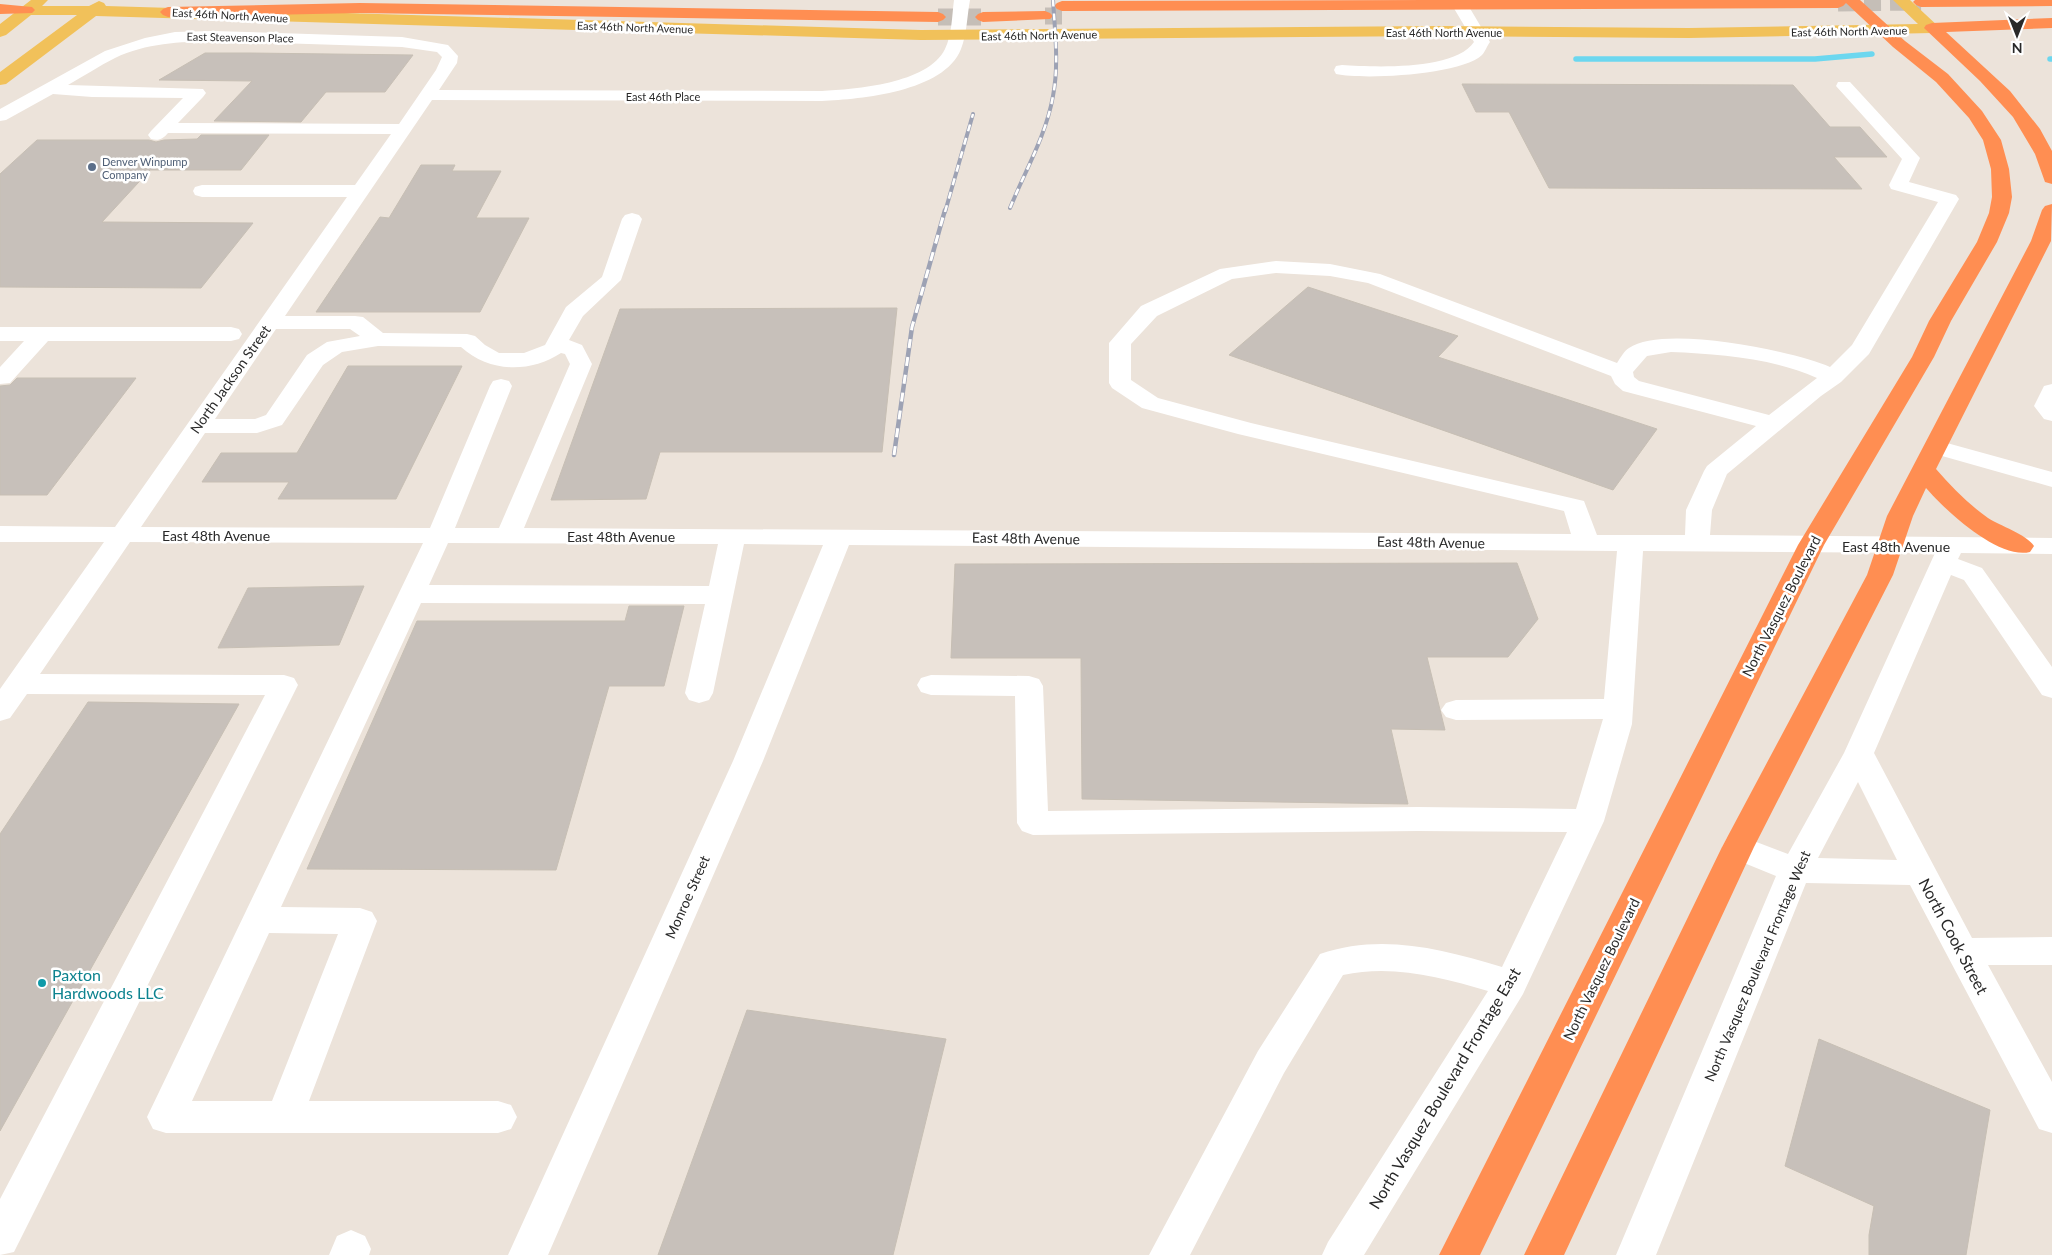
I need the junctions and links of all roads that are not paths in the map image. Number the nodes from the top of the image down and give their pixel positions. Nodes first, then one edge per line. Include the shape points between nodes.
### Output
1 (40, 0) edge
2 (107, 0) edge
3 (689, 0) edge
4 (962, 0) edge
5 (1458, 0) edge
6 (1901, 0) edge
7 (2052, 1) edge
8 (1845, 2) edge
9 (1919, 8) junction
10 (0, 9) edge
11 (27, 10) junction
12 (94, 11) junction
13 (983, 11) tunnel mouth
14 (1045, 11) tunnel mouth
15 (1062, 11) tunnel mouth
16 (168, 12) junction
17 (1875, 22) junction
18 (1473, 25) junction
19 (2003, 25) joint
20 (2052, 25) edge
21 (1932, 28) junction
22 (956, 30) junction
23 (0, 32) edge
24 (442, 48) joint
25 (1342, 70) dead end
26 (0, 80) edge
27 (1844, 86) dead end
28 (48, 88) junction
29 (427, 96) junction
30 (0, 116) edge
31 (404, 129) junction
32 (2051, 170) edge
33 (202, 191) dead end
34 (361, 191) junction
35 (2052, 210) edge
36 (632, 219) dead end
37 (269, 323) junction
38 (0, 334) edge
39 (42, 334) junction
40 (231, 334) dead end
41 (378, 339) junction
42 (557, 343) junction
43 (1622, 372) junction
44 (1833, 377) junction
45 (2, 378) dead end
46 (501, 386) dead end
47 (2052, 391) edge
48 (2052, 414) edge
49 (1774, 424) junction
50 (198, 426) junction
51 (1936, 447) junction
52 (1924, 470) junction
53 (2052, 480) edge
54 (0, 534) edge
55 (122, 535) junction
56 (439, 536) junction
57 (508, 536) junction
58 (733, 537) junction
59 (839, 537) junction
60 (1587, 543) junction
61 (1630, 544) junction
62 (1698, 544) junction
63 (1811, 545) junction
64 (1890, 546) junction
65 (2021, 546) junction
66 (2052, 546) edge
67 (1947, 556) junction
68 (411, 594) junction
69 (720, 595) junction
70 (19, 684) junction
71 (931, 685) dead end
72 (2052, 688) edge
73 (699, 693) dead end
74 (1618, 709) junction
75 (0, 710) edge
76 (1456, 710) dead end
77 (1859, 754) junction
78 (1588, 821) junction
79 (1738, 847) junction
80 (1795, 870) junction
81 (1920, 873) junction
82 (259, 920) junction
83 (2052, 950) edge
84 (1962, 952) junction
85 (1511, 984) junction
86 (2052, 1117) edge
87 (284, 1118) junction
88 (498, 1118) dead end
89 (0, 1239) edge
90 (528, 1255) edge
91 (1169, 1255) edge
92 (1342, 1255) edge
93 (1459, 1255) edge
94 (1544, 1255) edge
95 (1636, 1255) edge

1 - 11 main road
2 - 12 main road
3 - 16 highway via 939,11 360,8
4 - 22 street, East 46th Place
5 - 18 street
6 - 9 main road
7 - 9 highway
8 - 15 highway via 1354,5 1274,13
8 - 17 highway, North Vasquez Boulevard
9 - 21 main road
10 - 11 highway
11 - 12 main road, East 46th North Avenue
11 - 23 main road
12 - 16 main road, East 46th North Avenue
12 - 26 main road
13 - 14 highway
16 - 22 main road, East 46th North Avenue via 330,19
17 - 18 main road, East 46th North Avenue via 1698,33
17 - 21 main road, East 46th North Avenue
17 - 63 highway, North Vasquez Boulevard via 1942,78 1976,116 1992,140 1997,155 2002,197 1994,228 1923,357
18 - 22 main road, East 46th North Avenue
18 - 25 street via 1482,44 1466,60 1397,71
19 - 20 main road, East 46th North Avenue
19 - 21 highway, East 46th North Avenue
21 - 32 highway via 2004,95 2040,144
22 - 29 street, East 46th Place via 952,52 926,74 898,85 865,92 822,96
24 - 28 street, East Steavenson Place via 412,42 175,37 111,54
24 - 29 street, North Jackson Street via 449,53 449,63
27 - 44 street via 1911,158 1898,185 1949,199 1861,349
28 - 30 street, East Steavenson Place
28 - 31 street via 92,92 197,93 160,132
29 - 31 street, North Jackson Street
31 - 34 street, North Jackson Street
33 - 34 street
34 - 37 street, North Jackson Street
35 - 51 highway via 2041,241
36 - 42 street via 611,280 574,312
37 - 41 street via 355,322
37 - 50 street, North Jackson Street
38 - 39 street
39 - 40 street
39 - 45 street
41 - 42 street via 467,341 495,360 527,360 553,349
41 - 50 street via 335,347 315,360 274,420 257,426
42 - 57 street via 574,350 581,364
43 - 44 street via 1638,352 1649,347 1711,346 1803,364
43 - 49 street via 1623,379 1631,386
43 - 60 street via 1373,278 1330,270 1276,267 1227,273 1149,311 1120,343 1120,383 1150,403 1246,429 1575,506
44 - 49 street
46 - 56 street
47 - 48 street via 2046,406
49 - 62 street via 1716,471 1699,510
50 - 55 street, North Jackson Street
51 - 52 highway
51 - 53 street
52 - 64 highway via 1900,516
52 - 65 highway via 1966,516
54 - 55 street, East 48th Avenue
55 - 56 street, East 48th Avenue
55 - 70 street, North Jackson Street
56 - 57 street, East 48th Avenue
56 - 68 street
57 - 58 street, East 48th Avenue
58 - 59 street, East 48th Avenue
58 - 69 street
59 - 60 street, East 48th Avenue
59 - 90 street, Monroe Street via 748,761
60 - 61 street, East 48th Avenue
61 - 62 street, East 48th Avenue
61 - 74 street, North Vasquez Boulevard Frontage East
62 - 63 street, East 48th Avenue
63 - 64 street, East 48th Avenue
63 - 93 highway, North Vasquez Boulevard
64 - 67 street, East 48th Avenue
64 - 79 highway via 1880,575
65 - 66 street, East 48th Avenue
65 - 67 street, East 48th Avenue
67 - 72 street via 1958,568 1973,574
67 - 77 street, North Vasquez Boulevard Frontage West
68 - 69 street
68 - 82 street
69 - 73 street
70 - 75 street, North Jackson Street
70 - 89 street via 284,685
71 - 78 street via 1029,686 1032,823 1418,819
74 - 76 street
74 - 78 street, North Vasquez Boulevard Frontage East via 1617,724
77 - 80 street, North Vasquez Boulevard Frontage West
77 - 81 street, North Cook Street
78 - 85 street, North Vasquez Boulevard Frontage East
79 - 80 street
79 - 94 highway
80 - 81 street
80 - 95 street, North Vasquez Boulevard Frontage West
81 - 84 street, North Cook Street
82 - 87 street via 360,921
82 - 87 street via 166,1118
83 - 84 street
84 - 86 street, North Cook Street
85 - 91 street via 1449,966 1389,956 1349,959 1332,964 1271,1062
85 - 92 street, North Vasquez Boulevard Frontage East
87 - 88 street

